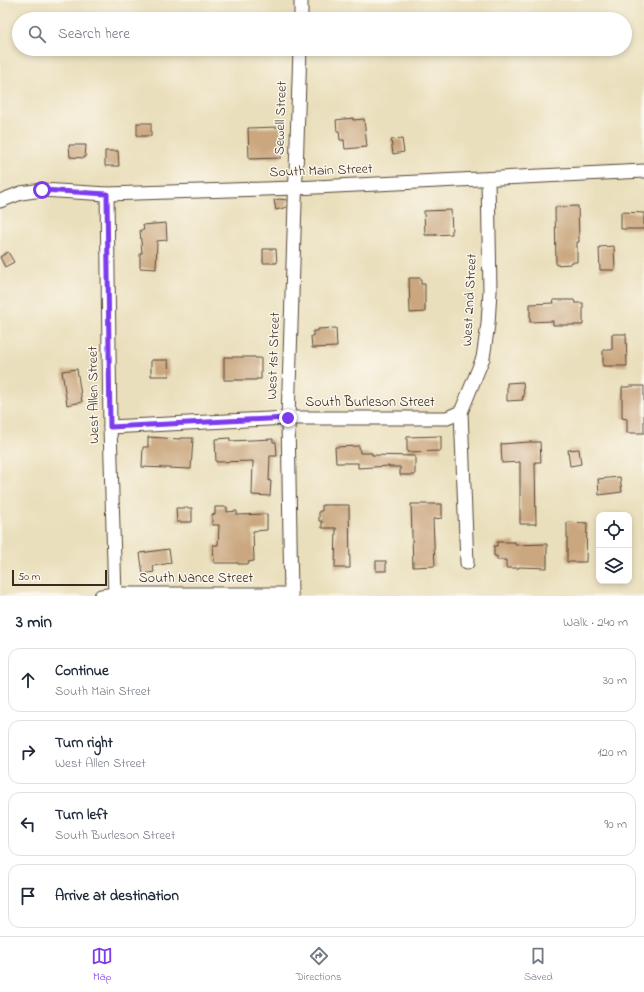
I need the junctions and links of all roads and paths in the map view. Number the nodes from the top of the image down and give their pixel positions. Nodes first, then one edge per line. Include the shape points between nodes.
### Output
1 (301, 0) edge
2 (301, 12) edge
3 (300, 56) edge
4 (644, 171) edge
5 (488, 179) junction
6 (294, 188) junction
7 (107, 194) junction
8 (0, 201) edge
9 (461, 412) junction
10 (288, 418) junction
11 (110, 427) junction
12 (466, 563) dead end
13 (115, 595) edge
14 (291, 595) edge
15 (101, 596) edge

1 - 2 street
3 - 6 street, Sewell Street
4 - 5 street, South Main Street
5 - 6 street, South Main Street
5 - 9 street, West 2nd Street via 488,324 483,358
6 - 7 street, South Main Street
6 - 10 street, West 1st Street
7 - 8 street, South Main Street via 42,190 21,193
7 - 11 street, West Allen Street
9 - 10 street, South Burleson Street via 447,418
9 - 12 street, West 2nd Street
10 - 11 street, South Burleson Street
10 - 14 street, West 1st Street
11 - 13 street, West Allen Street
13 - 14 street, South Nance Street
13 - 15 street, South Nance Street

